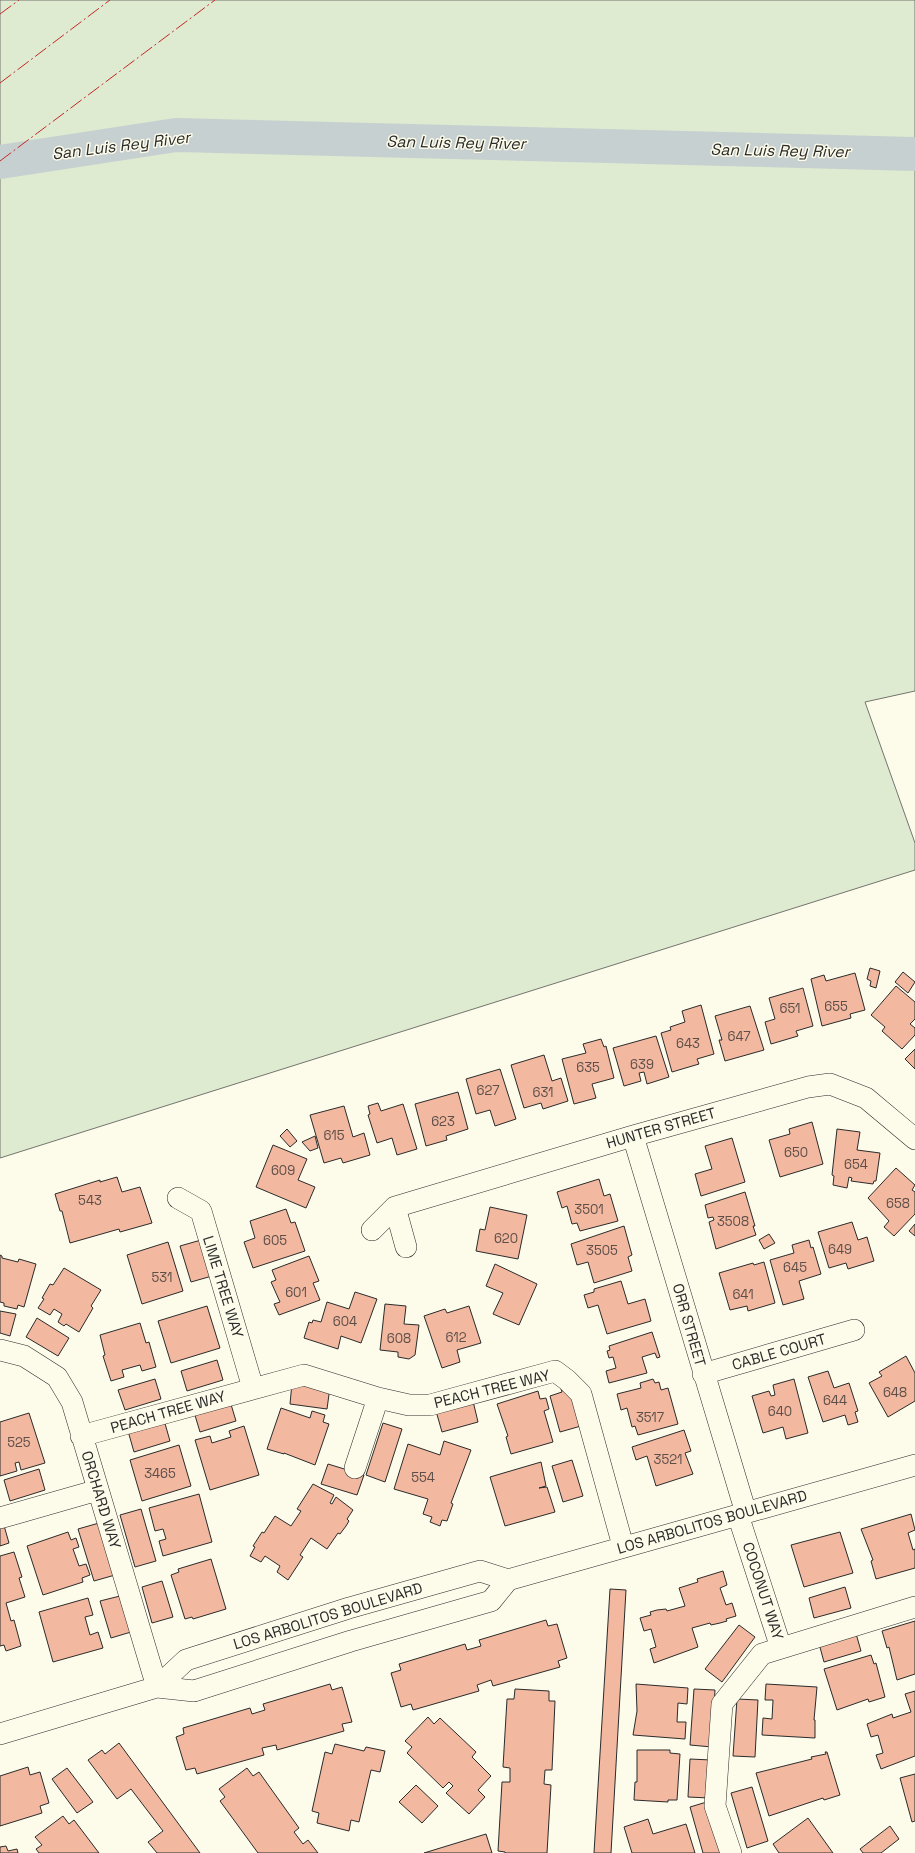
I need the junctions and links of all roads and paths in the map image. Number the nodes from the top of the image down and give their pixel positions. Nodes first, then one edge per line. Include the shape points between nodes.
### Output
1 (633, 1136) junction
2 (915, 1139) edge
3 (178, 1198) dead end
4 (395, 1207) junction
5 (372, 1230) dead end
6 (406, 1247) dead end
7 (854, 1330) dead end
8 (0, 1350) edge
9 (703, 1374) junction
10 (253, 1388) junction
11 (378, 1398) junction
12 (82, 1436) junction
13 (915, 1464) edge
14 (354, 1468) dead end
15 (98, 1490) junction
16 (742, 1514) junction
17 (0, 1518) edge
18 (623, 1546) junction
19 (508, 1580) junction
20 (915, 1607) edge
21 (781, 1648) junction
22 (157, 1687) junction
23 (0, 1734) edge
24 (731, 1853) edge

1 - 2 street, HUNTER STREET via 808,1087 830,1084 866,1098
1 - 4 street, HUNTER STREET
1 - 9 street, ORR STREET
3 - 10 street, LIME TREE WAY via 201,1211
4 - 5 street, HUNTER STREET
4 - 6 street
7 - 9 street, CABLE COURT
8 - 12 street, ORCHARD WAY via 24,1356 57,1377 72,1402
9 - 16 street, ORR STREET
10 - 11 street, PEACH TREE WAY via 304,1375
10 - 12 street, PEACH TREE WAY
11 - 14 street
11 - 18 street, PEACH TREE WAY via 409,1405 430,1405 555,1371 581,1394
12 - 15 street, ORCHARD WAY
13 - 16 street, LOS ARBOLITOS BOULEVARD
15 - 17 street
15 - 22 street, ORCHARD WAY
16 - 18 street, LOS ARBOLITOS BOULEVARD
16 - 21 street, COCONUT WAY
18 - 19 street, LOS ARBOLITOS BOULEVARD
19 - 22 street, LOS ARBOLITOS BOULEVARD via 491,1601 351,1641 194,1691
19 - 22 street, LOS ARBOLITOS BOULEVARD via 480,1571 349,1608 186,1660
20 - 21 street
21 - 24 street, COCONUT WAY via 762,1654 722,1704 715,1806
22 - 23 street, LOS ARBOLITOS BOULEVARD

